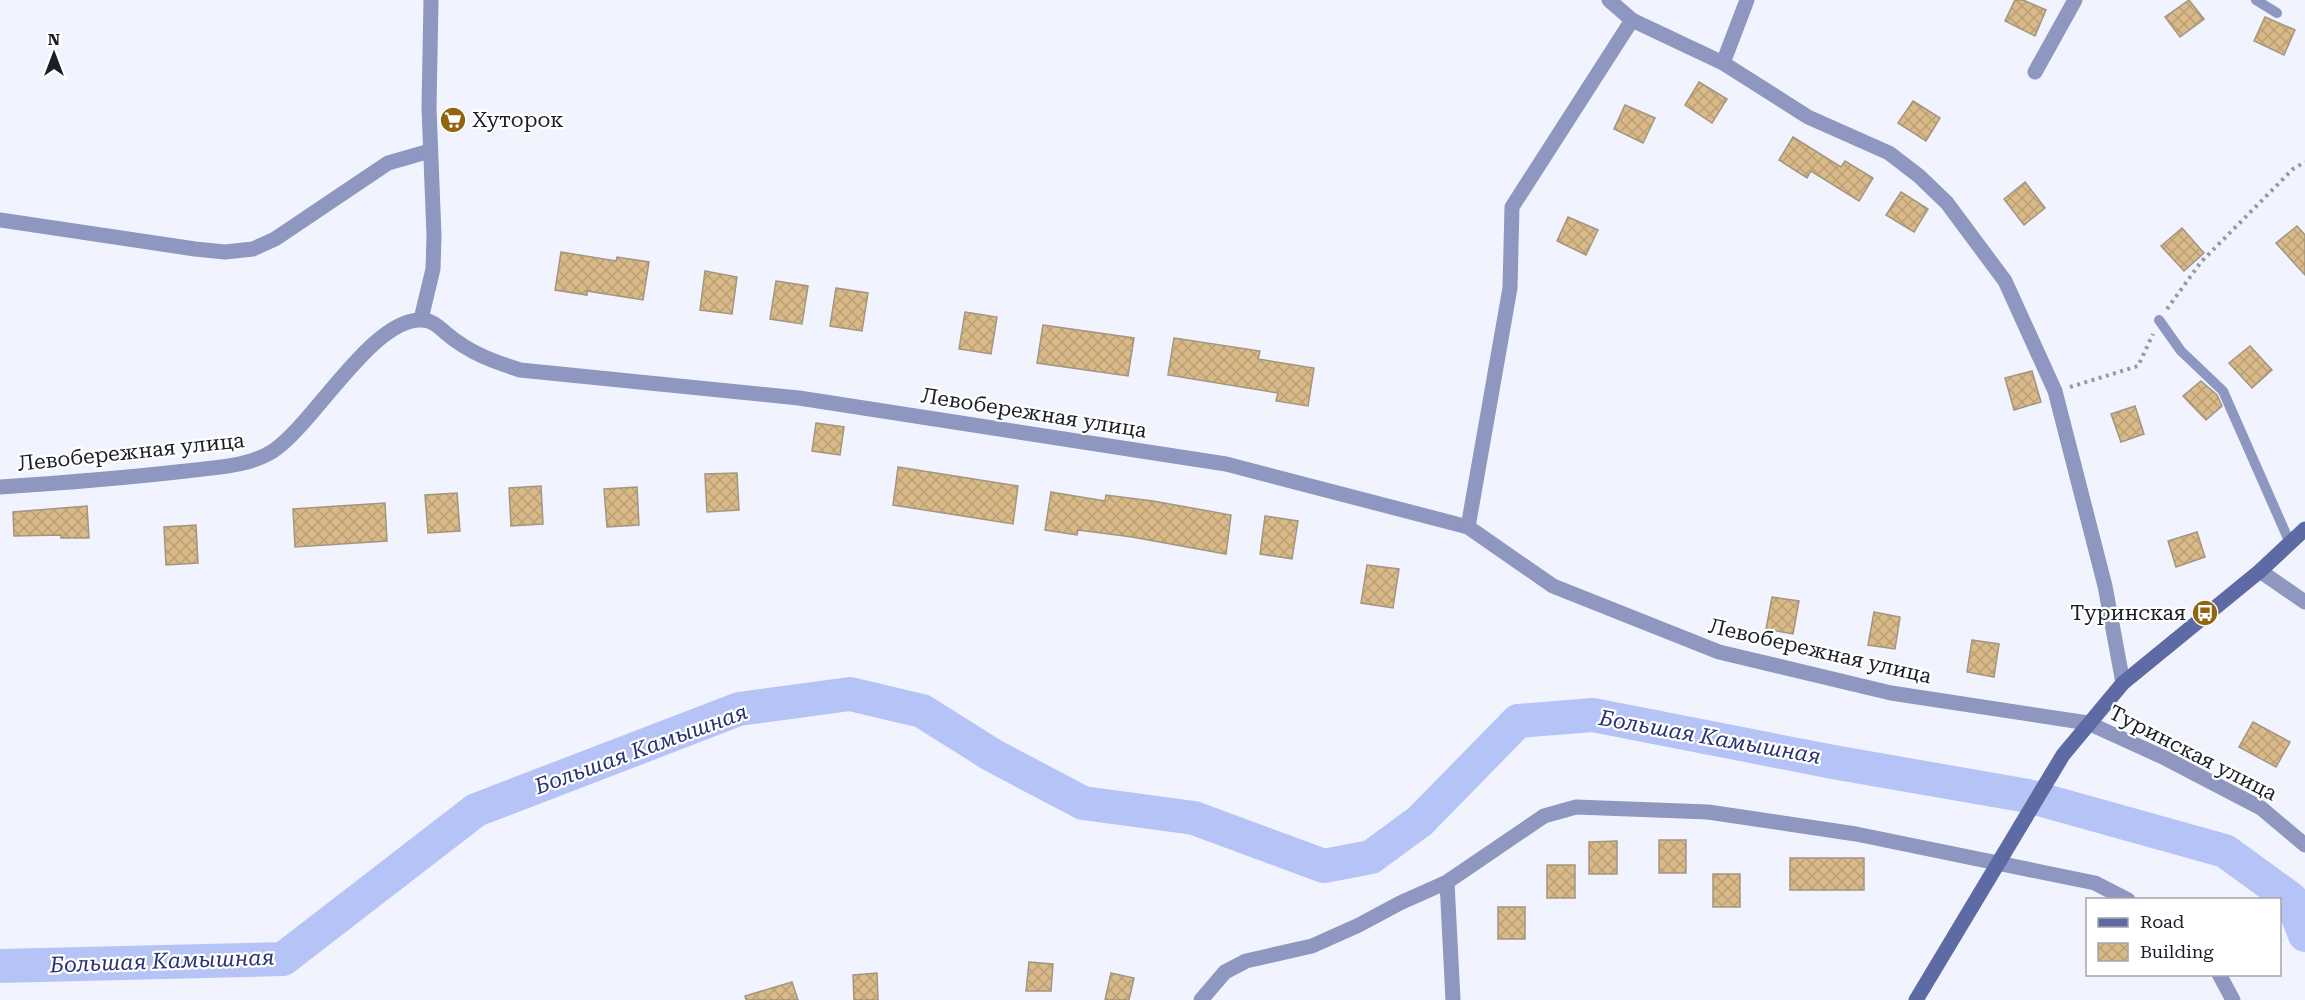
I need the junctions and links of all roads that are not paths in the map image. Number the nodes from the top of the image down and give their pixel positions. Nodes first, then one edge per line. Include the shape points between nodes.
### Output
1 (431, 0) edge
2 (1609, 0) edge
3 (1747, 0) edge
4 (2075, 0) edge
5 (2256, 0) edge
6 (2277, 13) dead end
7 (1632, 20) junction
8 (1723, 63) junction
9 (2035, 72) dead end
10 (430, 151) junction
11 (0, 220) edge
12 (421, 320) junction
13 (2159, 320) road end
14 (0, 487) edge
15 (1468, 527) junction
16 (2305, 529) edge
17 (2290, 543) junction
18 (2260, 571) junction
19 (2305, 602) edge
20 (2123, 683) junction
21 (2088, 723) junction
22 (2305, 845) edge
23 (1999, 862) junction
24 (1447, 882) junction
25 (2124, 898) edge
26 (2220, 976) edge
27 (1201, 1000) edge
28 (1453, 1000) edge
29 (1916, 1000) edge
30 (2233, 1000) edge

1 - 10 street
2 - 7 street
3 - 8 street
4 - 9 street
5 - 6 lane
7 - 8 street
7 - 15 street via 1512,207 1510,288
8 - 20 street via 1808,117 1889,153 1919,176 1947,203 2005,281 2055,391 2105,586
10 - 11 street via 388,163 275,239 253,249 195,249
10 - 12 street via 433,269
12 - 14 street, Левобережная улица via 403,323 389,332 330,389 293,435 252,462 132,477
12 - 15 street, Левобережная улица via 433,323 464,348 487,360 520,370 799,398 1226,464
13 - 17 lane via 2181,351 2223,391
15 - 21 street, Левобережная улица via 1552,586 1719,652 1891,693
16 - 17 street
17 - 18 street
18 - 19 street
18 - 20 street
20 - 21 street
21 - 22 street, Туринская улица via 2261,808
21 - 23 street via 2063,755
23 - 24 street via 1856,834 1708,812 1576,807 1544,816
23 - 25 street via 2096,883
23 - 29 street
24 - 27 street via 1312,946 1246,961 1225,972
24 - 28 street
26 - 30 street

